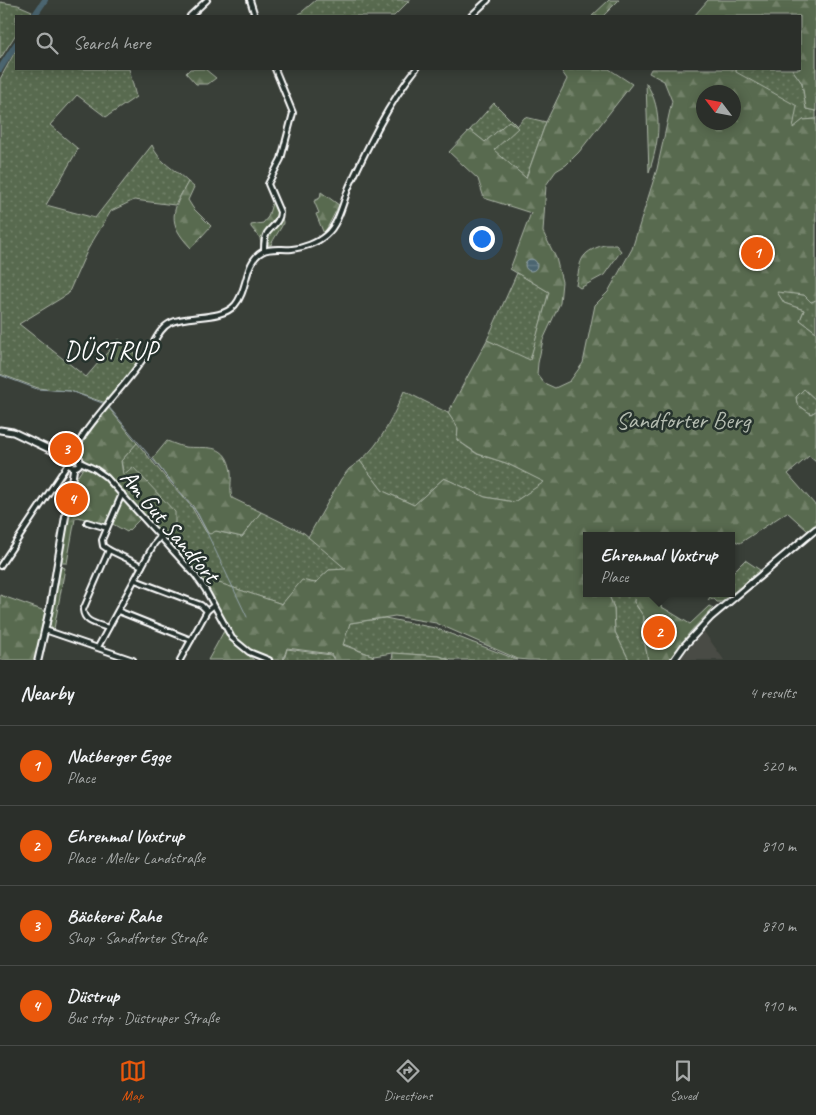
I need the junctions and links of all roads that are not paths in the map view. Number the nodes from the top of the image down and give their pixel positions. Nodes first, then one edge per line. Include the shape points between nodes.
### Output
1 (207, 0) edge
2 (250, 0) edge
3 (488, 0) edge
4 (191, 15) edge
5 (255, 15) edge
6 (472, 15) edge
7 (275, 70) edge
8 (415, 70) edge
9 (264, 250) junction
10 (0, 430) edge
11 (75, 455) junction
12 (68, 461) junction
13 (80, 462) junction
14 (74, 467) junction
15 (122, 494) junction
16 (87, 522) dead end
17 (107, 528) junction
18 (816, 528) edge
19 (160, 537) junction
20 (109, 550) junction
21 (0, 566) edge
22 (142, 566) junction
23 (135, 580) junction
24 (735, 597) edge
25 (735, 597) edge
26 (214, 606) junction
27 (118, 611) junction
28 (207, 611) junction
29 (108, 628) junction
30 (45, 630) junction
31 (191, 640) junction
32 (98, 647) junction
33 (38, 660) edge
34 (133, 660) edge
35 (180, 660) edge
36 (269, 660) edge
37 (674, 660) edge

1 - 4 street
2 - 5 street
3 - 6 street
7 - 9 street via 293,112 281,159 268,184 280,216 266,234
8 - 9 street via 391,105 331,230 305,246
9 - 11 street via 254,260 234,306 223,312 178,320 164,328 144,359 84,435
10 - 12 street via 13,432
11 - 12 street
11 - 13 street
12 - 14 street
12 - 21 street
13 - 14 street
13 - 15 street, Am Gut Sandfort via 101,472
14 - 30 street
15 - 17 street
15 - 19 street, Am Gut Sandfort
16 - 17 street
17 - 20 street via 102,540 103,546
18 - 25 street
19 - 22 street
19 - 26 street, Am Gut Sandfort via 195,575
20 - 22 street
20 - 29 street via 83,610 88,621
22 - 23 street
23 - 27 street
23 - 28 street via 201,605
24 - 37 street via 711,617
26 - 28 street
26 - 36 street, Am Gut Sandfort via 232,638 248,652
27 - 29 street
27 - 31 street
28 - 31 street
29 - 32 street
30 - 32 street
30 - 33 street
31 - 35 street
32 - 34 street

